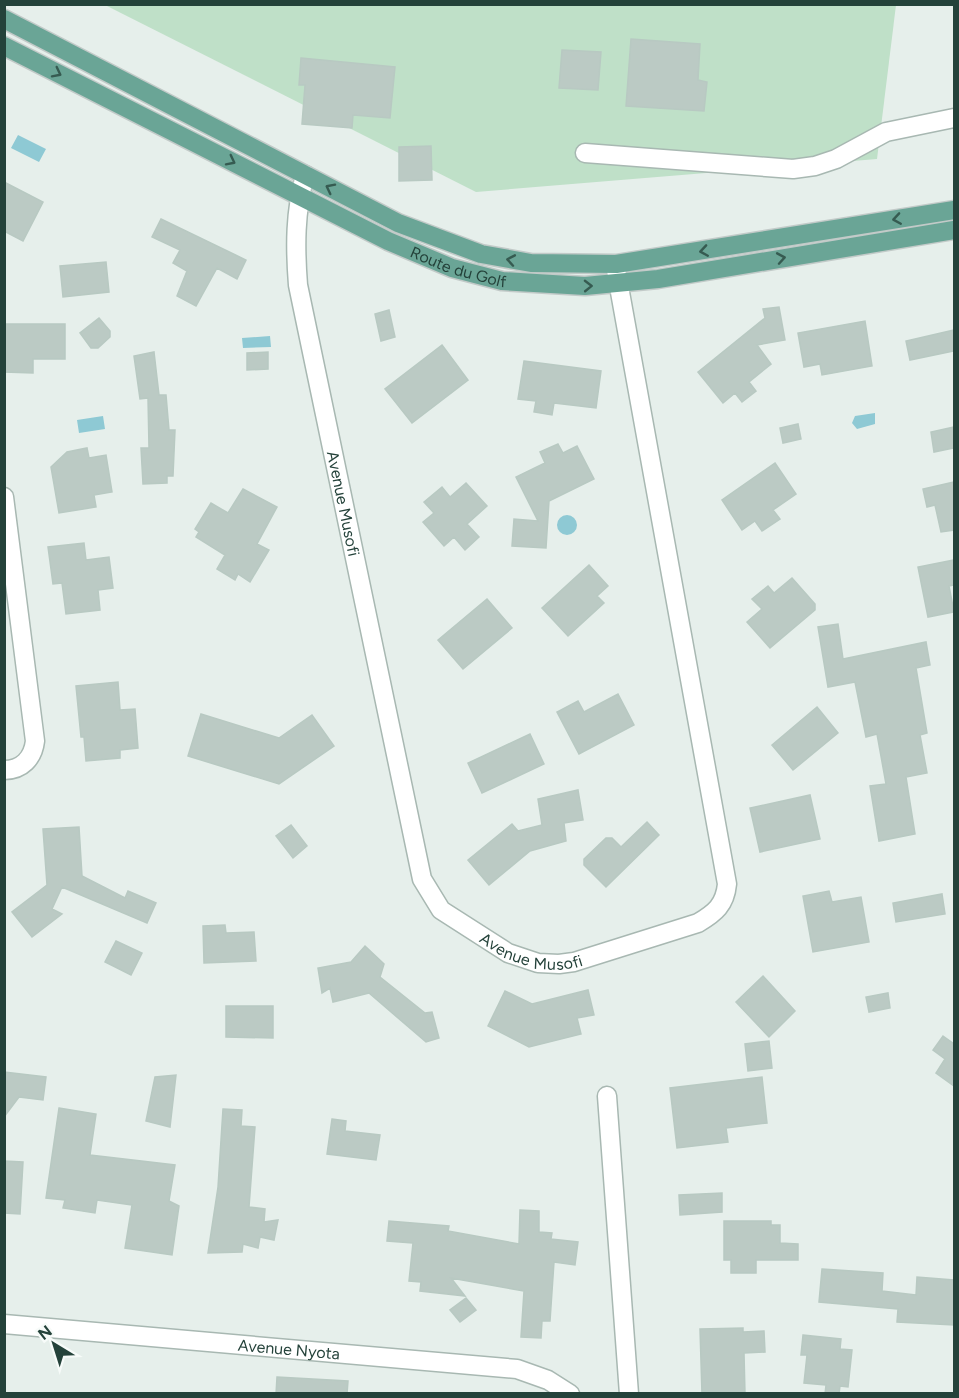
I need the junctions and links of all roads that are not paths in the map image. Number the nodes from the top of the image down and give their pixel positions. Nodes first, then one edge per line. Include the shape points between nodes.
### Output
1 (4, 19) edge
2 (4, 46) edge
3 (954, 118) edge
4 (585, 153) dead end
5 (306, 175) junction
6 (300, 196) junction
7 (954, 210) edge
8 (954, 230) edge
9 (616, 264) junction
10 (618, 285) junction
11 (4, 497) edge
12 (4, 770) edge
13 (607, 1096) dead end
14 (4, 1324) edge
15 (570, 1394) edge
16 (629, 1394) edge

1 - 5 main road
2 -> 6 main road, Route du Golf
3 - 4 street via 886,132 836,159 793,169
5 - 6 street, Avenue Musofi
9 -> 5 main road via 531,263 481,254 399,223
6 -> 10 main road, Route du Golf via 452,268 525,284
6 - 10 street, Avenue Musofi via 295,239 298,285 422,879 441,910 508,952 538,963 574,962 698,923 715,913 726,895
7 -> 9 main road
10 -> 8 main road, Route du Golf
9 - 10 street, Avenue Musofi
11 - 12 street via 35,741 25,763
13 - 16 street
14 - 15 street, Avenue Nyota via 517,1369 548,1380

